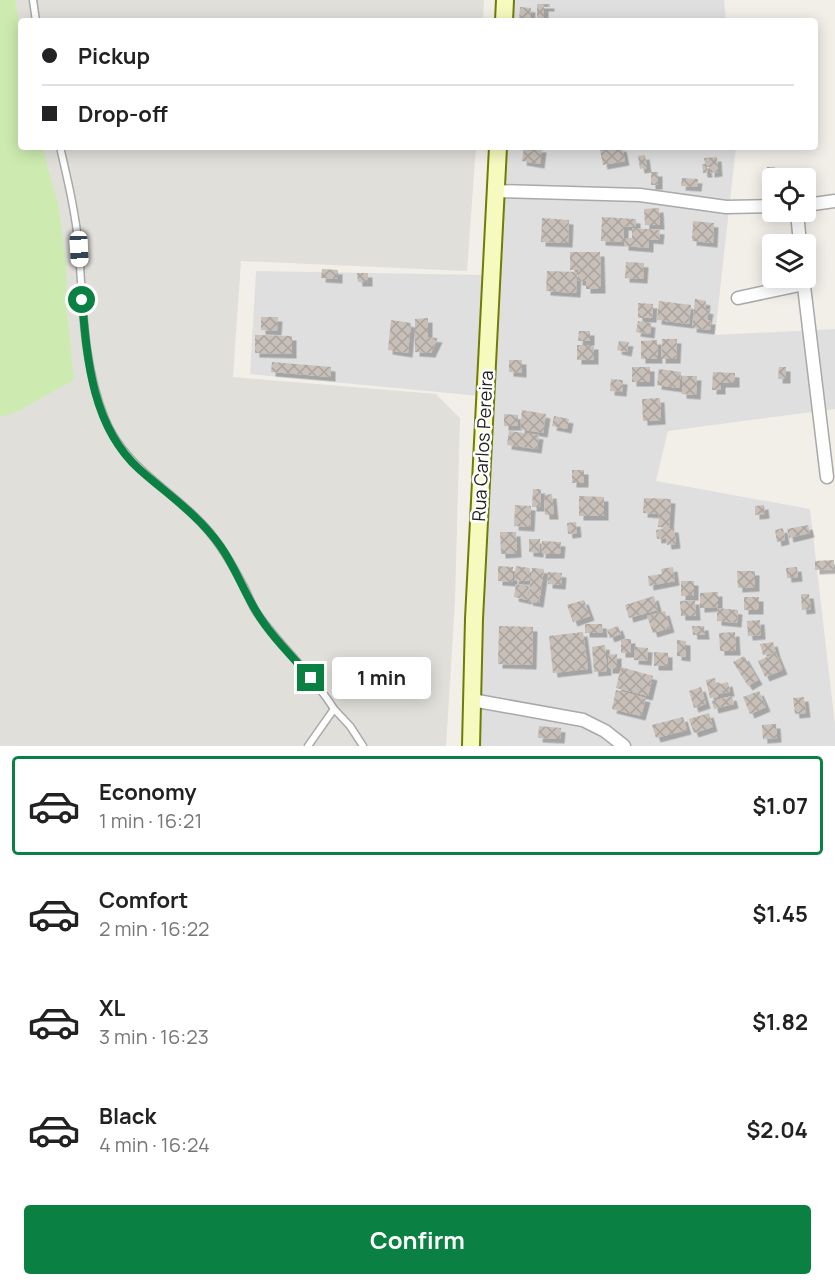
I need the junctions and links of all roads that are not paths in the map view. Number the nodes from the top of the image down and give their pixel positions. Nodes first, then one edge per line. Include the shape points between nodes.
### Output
1 (33, 0) edge
2 (505, 0) edge
3 (36, 18) edge
4 (504, 18) edge
5 (61, 150) edge
6 (498, 150) edge
7 (495, 191) junction
8 (835, 201) edge
9 (816, 204) edge
10 (762, 206) edge
11 (777, 288) edge
12 (805, 288) edge
13 (738, 298) dead end
14 (826, 477) dead end
15 (472, 700) junction
16 (334, 709) junction
17 (308, 746) edge
18 (363, 746) edge
19 (471, 746) edge
20 (624, 746) edge

1 - 3 lane
2 - 4 main road
5 - 16 lane via 76,219 90,377 105,421 136,466 191,512 222,547 256,611
6 - 7 main road, Rua Carlos Pereira
7 - 10 street via 640,195 726,207
7 - 15 main road, Rua Carlos Pereira
8 - 9 street
11 - 13 street
12 - 14 street
15 - 19 main road, Rua Carlos Pereira
15 - 20 street via 584,720
16 - 17 lane
16 - 18 lane

